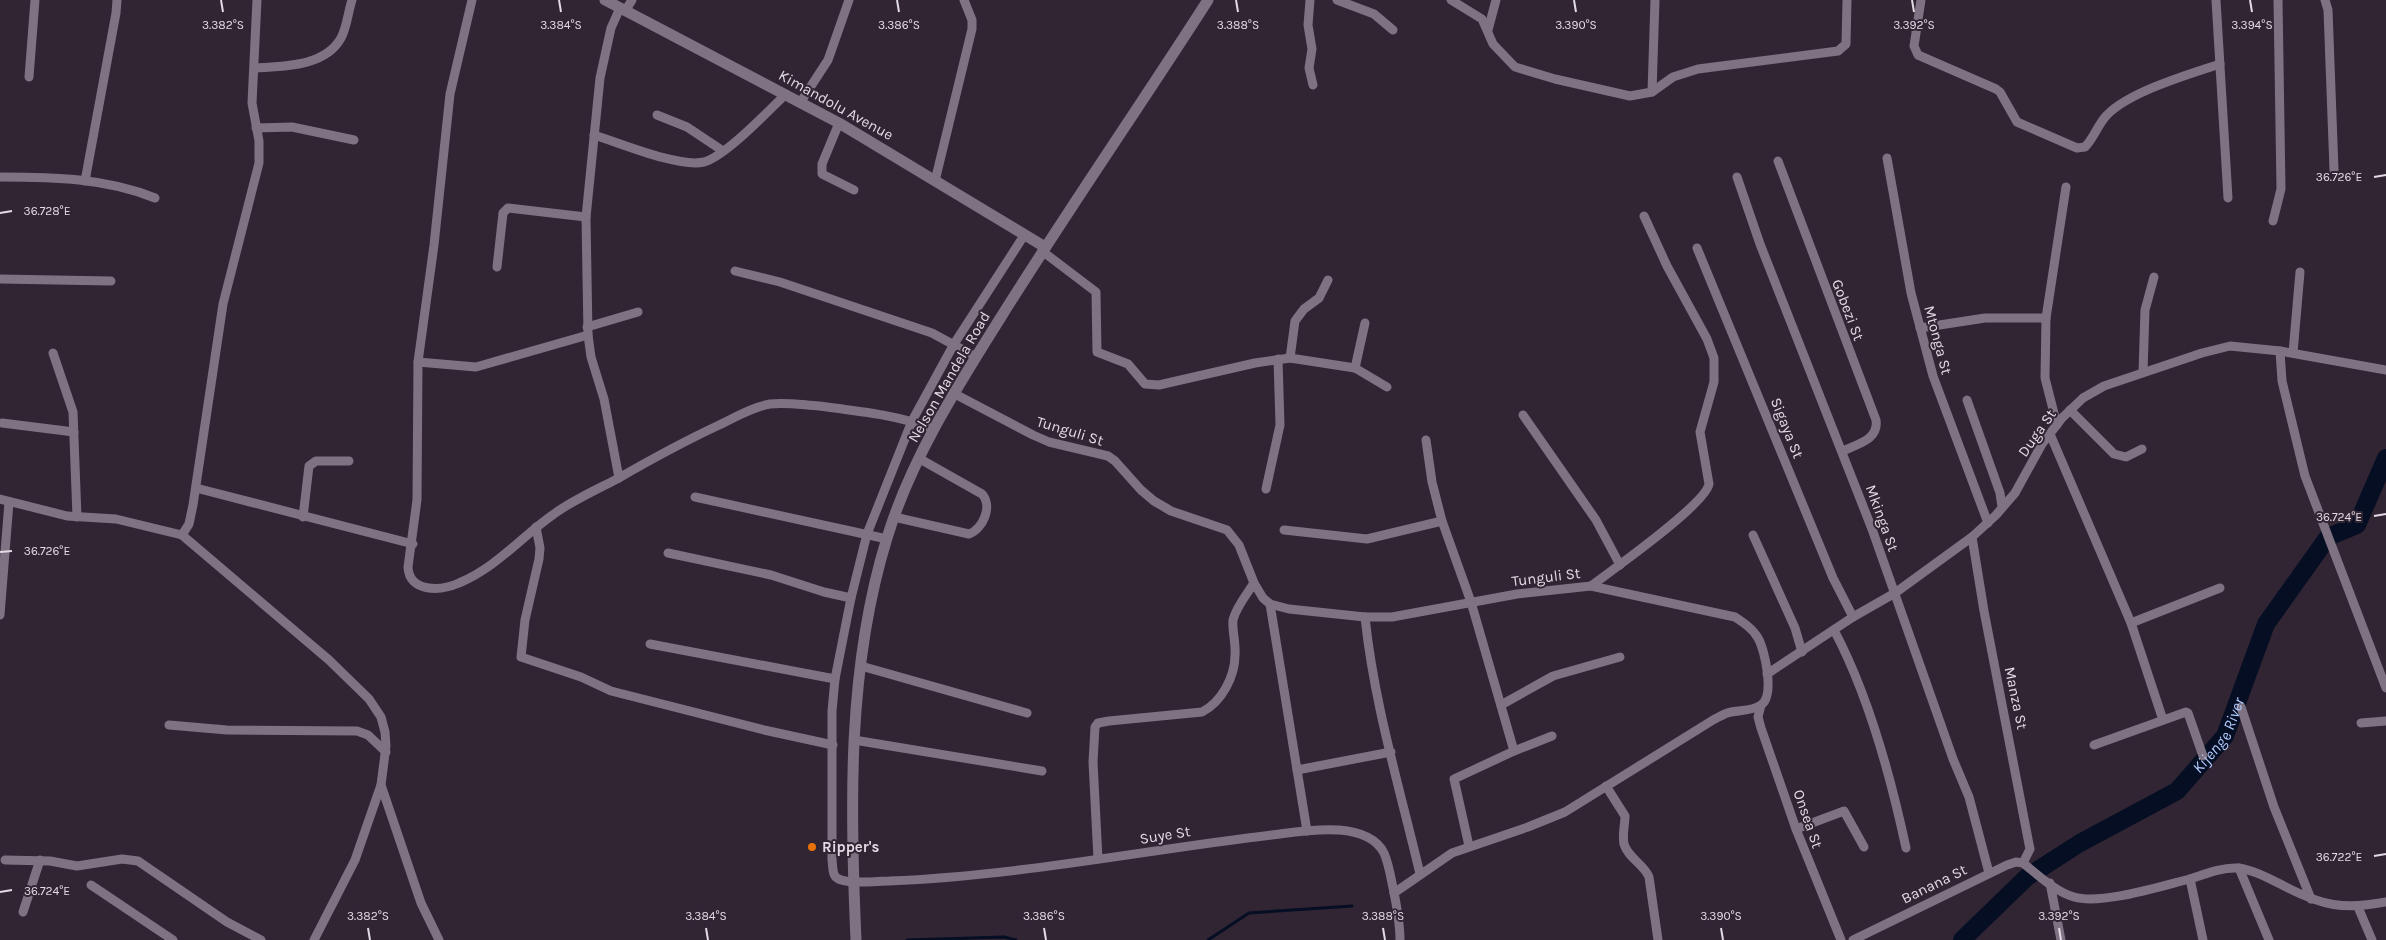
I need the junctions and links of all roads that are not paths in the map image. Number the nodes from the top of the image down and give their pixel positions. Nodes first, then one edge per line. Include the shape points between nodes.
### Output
1 (35, 0) edge
2 (117, 0) edge
3 (258, 0) edge
4 (352, 0) edge
5 (472, 0) edge
6 (605, 0) edge
7 (632, 0) edge
8 (849, 0) edge
9 (964, 0) edge
10 (1208, 0) edge
11 (1310, 0) edge
12 (1337, 0) edge
13 (1452, 0) edge
14 (1496, 0) edge
15 (1655, 0) edge
16 (1847, 0) edge
17 (1921, 0) edge
18 (2216, 0) edge
19 (2278, 0) edge
20 (2325, 0) edge
21 (622, 10) junction
22 (1393, 30) dead end
23 (1488, 30) junction
24 (2220, 64) junction
25 (255, 68) junction
26 (29, 78) dead end
27 (1313, 85) dead end
28 (1652, 92) junction
29 (786, 94) junction
30 (800, 103) junction
31 (657, 115) dead end
32 (839, 123) junction
33 (256, 128) junction
34 (594, 135) junction
35 (354, 140) dead end
36 (722, 151) junction
37 (1887, 158) dead end
38 (1778, 162) dead end
39 (2334, 170) dead end
40 (1737, 176) dead end
41 (0, 178) edge
42 (85, 181) junction
43 (935, 181) junction
44 (2066, 187) dead end
45 (854, 190) dead end
46 (155, 198) dead end
47 (2228, 198) dead end
48 (1644, 216) dead end
49 (586, 217) junction
50 (2273, 221) dead end
51 (1025, 234) junction
52 (1697, 248) dead end
53 (1044, 249) junction
54 (497, 267) dead end
55 (734, 271) dead end
56 (2300, 272) dead end
57 (2154, 277) dead end
58 (0, 280) edge
59 (1328, 280) dead end
60 (111, 281) dead end
61 (638, 312) dead end
62 (2046, 318) junction
63 (1365, 323) dead end
64 (1920, 328) junction
65 (587, 331) junction
66 (954, 344) junction
67 (2280, 351) junction
68 (2293, 353) junction
69 (53, 354) dead end
70 (976, 357) junction
71 (1290, 358) junction
72 (1278, 359) junction
73 (418, 362) junction
74 (1355, 368) junction
75 (2386, 370) edge
76 (2143, 372) junction
77 (1387, 387) dead end
78 (954, 393) junction
79 (1967, 400) dead end
80 (2070, 410) junction
81 (1523, 415) dead end
82 (912, 421) junction
83 (2, 423) dead end
84 (2057, 425) junction
85 (934, 429) junction
86 (74, 432) junction
87 (2050, 434) junction
88 (1426, 440) dead end
89 (2142, 449) dead end
90 (1842, 451) junction
91 (920, 459) junction
92 (349, 461) dead end
93 (619, 478) junction
94 (196, 488) junction
95 (1266, 489) dead end
96 (695, 498) dead end
97 (0, 499) edge
98 (10, 502) junction
99 (2002, 508) junction
100 (76, 517) junction
101 (303, 517) junction
102 (894, 517) junction
103 (1442, 521) junction
104 (1988, 523) junction
105 (536, 528) junction
106 (1284, 530) dead end
107 (867, 534) junction
108 (182, 535) junction
109 (1754, 535) dead end
110 (1972, 537) junction
111 (887, 539) junction
112 (413, 544) junction
113 (668, 553) dead end
114 (1620, 565) junction
115 (1254, 583) junction
116 (1591, 586) junction
117 (2220, 588) dead end
118 (1895, 593) junction
119 (851, 598) junction
120 (1471, 602) junction
121 (1270, 604) junction
122 (0, 616) edge
123 (1365, 617) junction
124 (1853, 617) junction
125 (2131, 623) junction
126 (1834, 630) junction
127 (650, 644) dead end
128 (1802, 652) junction
129 (1620, 657) dead end
130 (2381, 664) edge
131 (861, 666) junction
132 (1767, 674) junction
133 (835, 679) junction
134 (2386, 688) edge
135 (1502, 705) junction
136 (1761, 705) junction
137 (2241, 707) dead end
138 (1027, 713) dead end
139 (2163, 720) junction
140 (2386, 721) edge
141 (2361, 723) dead end
142 (169, 725) dead end
143 (1552, 736) dead end
144 (854, 740) junction
145 (832, 745) junction
146 (2094, 746) dead end
147 (1514, 751) junction
148 (386, 752) junction
149 (1391, 752) junction
150 (2203, 756) dead end
151 (1297, 770) junction
152 (1042, 771) dead end
153 (381, 786) junction
154 (1606, 786) junction
155 (1796, 829) junction
156 (1307, 831) junction
157 (1469, 846) junction
158 (1864, 847) dead end
159 (1906, 848) dead end
160 (1098, 859) junction
161 (5, 860) dead end
162 (40, 860) junction
163 (2026, 865) junction
164 (2239, 868) junction
165 (1989, 873) junction
166 (1420, 874) junction
167 (2190, 879) junction
168 (855, 882) junction
169 (2050, 883) junction
170 (92, 885) dead end
171 (1394, 893) junction
172 (2310, 899) junction
173 (2386, 902) edge
174 (2358, 907) junction
175 (23, 912) dead end
176 (173, 940) edge
177 (261, 940) edge
178 (314, 940) edge
179 (439, 940) edge
180 (856, 940) edge
181 (1400, 940) edge
182 (1658, 940) edge
183 (1841, 940) edge
184 (1853, 940) edge
185 (2061, 940) edge
186 (2203, 940) edge
187 (2269, 940) edge
188 (2372, 940) edge

1 - 26 street
2 - 42 street
3 - 25 street
4 - 25 street via 342,36 323,56 293,65
5 - 73 street via 450,94
6 - 21 main road, Kimandolu Avenue
7 - 21 street
8 - 30 street via 828,60
9 - 43 street via 972,29
10 - 53 main road, Nelson Mandela Road
11 - 27 street via 1308,24
12 - 22 street via 1374,14
13 - 23 street via 1482,19
14 - 23 street
15 - 28 street
16 - 28 street via 1846,44 1842,50 1698,69 1672,76
17 - 24 street via 1914,46 1918,55 1996,89 2017,122 2077,148 2085,148 2106,116 2118,106
18 - 24 street
19 - 50 street via 2281,189
20 - 39 street
21 - 29 main road, Kimandolu Avenue
21 - 34 street via 611,28 600,78
23 - 28 street via 1500,53 1514,67 1526,72 1630,96
24 - 47 street
25 - 33 street via 252,103
29 - 30 main road, Kimandolu Avenue
29 - 36 street
30 - 32 main road, Kimandolu Avenue
31 - 36 street via 687,127
32 - 43 main road, Kimandolu Avenue
32 - 45 street via 822,164 822,174
33 - 35 street via 292,127
33 - 94 street via 259,163 223,304
34 - 36 street via 686,163 703,162
34 - 49 street
37 - 64 street, Mtonga St
38 - 90 street, Gobezi St via 1876,420 1873,435
40 - 90 street, Mkinga St via 1760,244
41 - 42 street
42 - 46 street via 135,190
43 - 51 main road, Kimandolu Avenue
44 - 62 street
48 - 114 street via 1714,358 1714,382 1700,432 1709,484 1697,502
49 - 54 street via 508,208 503,213
49 - 65 street
51 - 53 main road, Kimandolu Avenue
51 - 66 street
52 - 124 street, Sigaya St via 1827,563
53 - 70 main road, Nelson Mandela Road
53 - 72 street via 1096,292 1097,352 1128,364 1146,384
55 - 66 street via 805,290
56 - 68 street
57 - 76 street via 2145,310
58 - 60 street
59 - 71 street via 1319,298 1295,321
61 - 65 street
62 - 64 street via 1985,318
62 - 84 street via 2045,378
63 - 74 street
64 - 104 street, Mtonga St via 1946,416
65 - 73 street via 469,368
65 - 93 street
66 - 70 street
66 - 82 street
67 - 68 street, Duga St
67 - 76 street, Duga St via 2220,347
67 - 130 street via 2282,381 2304,476
68 - 75 street, Duga St
69 - 86 street via 71,402
70 - 78 main road, Nelson Mandela Road
71 - 72 street
71 - 74 street
72 - 95 street via 1280,425
73 - 112 street via 417,500
74 - 77 street
76 - 80 street, Duga St via 2104,386
78 - 85 main road, Nelson Mandela Road
78 - 115 street, Tunguli St via 1049,442 1108,456 1154,501 1172,511 1227,530 1239,545
79 - 99 street via 2000,493
80 - 84 street, Duga St
80 - 89 street via 2114,454 2126,457
81 - 114 street via 1596,520
82 - 85 street
82 - 93 street via 851,410 770,404 672,447
82 - 107 street
83 - 86 street
84 - 87 street, Duga St
85 - 91 main road, Nelson Mandela Road
86 - 100 street
87 - 99 street, Duga St via 2015,493
87 - 125 street
88 - 103 street
90 - 118 street, Mkinga St
91 - 102 main road, Nelson Mandela Road
91 - 102 street via 982,494 988,504 980,528 969,534
92 - 101 street via 316,461 309,466
93 - 105 street via 555,513
94 - 101 street
94 - 108 street via 188,524
96 - 107 street
97 - 98 street
98 - 100 street
98 - 122 street
99 - 104 street, Duga St
100 - 108 street via 140,523
101 - 112 street
102 - 111 main road, Nelson Mandela Road
103 - 106 street via 1367,539
103 - 120 street
104 - 110 street, Duga St
105 - 112 street via 488,567 447,587 422,587 412,582 408,568
105 - 145 street via 540,554 525,620 521,657 580,676 611,691
107 - 111 street
107 - 119 street
108 - 148 street via 329,660 369,699 381,717
109 - 128 street via 1795,628
110 - 118 street, Duga St
110 - 163 street, Manza St via 2030,849
111 - 131 main road, Nelson Mandela Road
113 - 119 street via 771,575
114 - 116 street
115 - 121 street, Tunguli St
115 - 160 street via 1234,617 1235,654 1231,676 1223,693 1208,709 1109,721 1095,727 1092,762
116 - 120 street, Tunguli St
116 - 132 street, Tunguli St via 1735,617 1758,638
117 - 125 street
118 - 124 street, Duga St
118 - 165 street, Mkinga St via 1953,759 1970,797
119 - 133 street
120 - 123 street, Tunguli St via 1392,617
120 - 135 street
121 - 123 street, Tunguli St
121 - 151 street
123 - 149 street via 1368,652
124 - 126 street, Duga St
125 - 139 street
126 - 128 street, Duga St
126 - 159 street via 1868,713 1899,813
127 - 133 street
128 - 132 street, Duga St
129 - 135 street via 1553,676
130 - 134 street
131 - 138 street
131 - 144 main road, Nelson Mandela Road
132 - 136 street, Tunguli St via 1766,700
133 - 145 street
135 - 147 street
136 - 154 street via 1729,712 1713,720
136 - 155 street, Onsea St via 1758,712 1760,723
137 - 172 street via 2274,808
139 - 146 street
139 - 150 street via 2188,713
140 - 141 street
142 - 148 street via 227,730 357,731 368,734
143 - 147 street
144 - 152 street
144 - 168 main road, Nelson Mandela Road
145 - 168 street via 833,871 838,879
147 - 157 street via 1454,779
148 - 153 street
149 - 151 street
149 - 166 street
151 - 156 street
153 - 178 street via 355,860
153 - 179 street via 421,903
154 - 157 street via 1565,812
154 - 182 street via 1625,816 1626,849 1649,877
155 - 158 street via 1844,811
155 - 183 street, Onsea St
156 - 160 street, Suye St
156 - 171 street, Suye St via 1355,832 1368,836 1383,852
157 - 166 street
160 - 168 street, Suye St via 921,880
161 - 162 street
162 - 175 street
162 - 177 street via 77,866 122,859 138,861 233,926
163 - 165 street, Banana St via 2016,862
163 - 169 street
164 - 167 street
164 - 172 street via 2259,874
164 - 187 street
165 - 184 street, Banana St
166 - 171 street
167 - 169 street via 2132,893 2092,898 2065,894
167 - 186 street
168 - 180 main road, Nelson Mandela Road
169 - 185 street
170 - 176 street
171 - 181 street, Suye St
172 - 174 street
173 - 174 street
174 - 188 street

